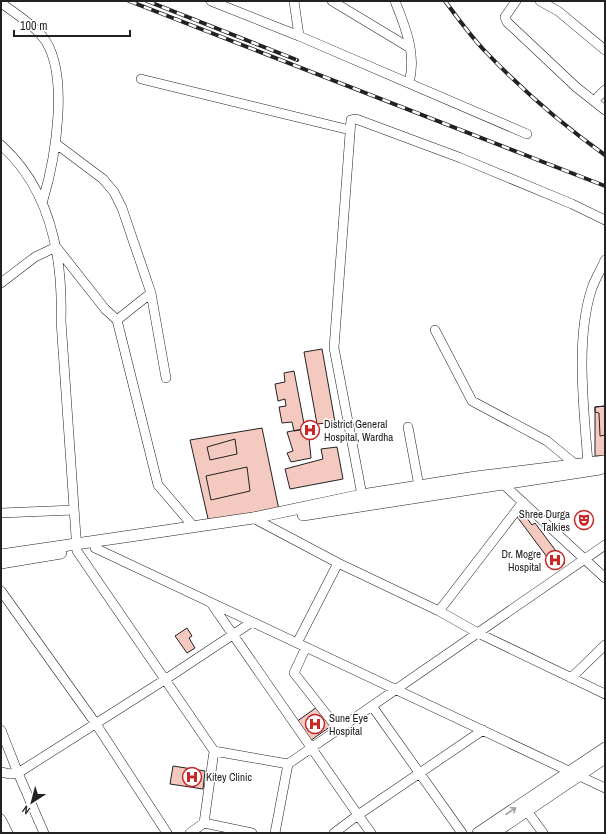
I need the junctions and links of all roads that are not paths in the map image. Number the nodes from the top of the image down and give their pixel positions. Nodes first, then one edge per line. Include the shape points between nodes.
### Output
1 (211, 1) edge
2 (294, 1) edge
3 (332, 1) edge
4 (395, 1) edge
5 (516, 1) edge
6 (540, 1) edge
7 (1, 3) edge
8 (299, 36) junction
9 (410, 48) junction
10 (605, 50) edge
11 (141, 79) dead end
12 (409, 82) junction
13 (605, 90) edge
14 (594, 101) junction
15 (605, 110) edge
16 (350, 130) junction
17 (527, 134) dead end
18 (55, 143) junction
19 (1, 145) edge
20 (43, 200) junction
21 (605, 220) edge
22 (56, 247) junction
23 (605, 260) edge
24 (1, 282) edge
25 (151, 293) junction
26 (117, 320) junction
27 (435, 330) dead end
28 (166, 378) dead end
29 (408, 427) dead end
30 (605, 461) edge
31 (588, 463) junction
32 (575, 464) junction
33 (605, 468) edge
34 (503, 484) junction
35 (418, 486) junction
36 (362, 495) junction
37 (523, 502) junction
38 (74, 510) junction
39 (1, 514) edge
40 (257, 520) junction
41 (194, 527) junction
42 (605, 545) edge
43 (77, 547) junction
44 (95, 548) junction
45 (1, 555) edge
46 (586, 559) junction
47 (1, 563) edge
48 (338, 563) junction
49 (605, 578) edge
50 (1, 591) edge
51 (210, 602) junction
52 (439, 612) junction
53 (252, 622) junction
54 (478, 633) junction
55 (233, 635) junction
56 (297, 643) junction
57 (605, 645) edge
58 (306, 647) junction
59 (571, 678) junction
60 (166, 680) junction
61 (396, 690) junction
62 (605, 694) edge
63 (372, 706) junction
64 (96, 724) junction
65 (338, 729) junction
66 (1, 730) edge
67 (483, 730) junction
68 (312, 747) junction
69 (605, 748) edge
70 (214, 751) junction
71 (605, 758) edge
72 (288, 764) junction
73 (1, 772) edge
74 (18, 773) junction
75 (420, 773) junction
76 (575, 774) junction
77 (605, 788) edge
78 (527, 811) junction
79 (358, 815) junction
80 (1, 819) edge
81 (204, 823) junction
82 (8, 833) edge
83 (44, 833) edge
84 (167, 833) edge
85 (190, 833) edge
86 (252, 833) edge
87 (275, 833) edge
88 (334, 833) edge
89 (371, 833) edge
90 (462, 833) edge
91 (478, 833) edge
92 (494, 833) edge
93 (543, 833) edge

1 - 8 street
2 - 8 street
3 - 9 street
4 - 9 street
5 - 14 street via 505,17 507,22 540,55
6 - 10 street via 564,16
7 - 18 street via 33,27 47,45 59,94
8 - 12 street
9 - 12 street via 412,65
11 - 16 street
12 - 17 street
13 - 14 street
14 - 15 street
16 - 21 street via 351,120 356,119 461,158
16 - 36 street via 334,348
18 - 20 street
18 - 25 street via 103,179 114,192 122,208
19 - 20 street via 15,157
20 - 22 street
22 - 24 street via 35,257
22 - 26 street via 105,309
22 - 38 street via 61,283 61,321
23 - 31 street via 592,289 583,338
25 - 26 street
25 - 28 street
26 - 41 street via 158,485
27 - 32 street via 472,401 546,440
29 - 35 street
30 - 31 main road
31 - 32 main road
32 - 35 main road
33 - 34 main road
34 - 37 street
34 - 40 main road
35 - 36 main road
36 - 40 main road
37 - 46 street
37 - 52 street
38 - 39 street
38 - 43 street
40 - 41 main road
40 - 44 main road
40 - 48 street
41 - 43 main road
42 - 46 street
43 - 44 main road
43 - 45 main road
43 - 47 main road
43 - 60 street
44 - 51 street
46 - 49 street
46 - 54 street
48 - 52 street
48 - 56 street
50 - 64 street
51 - 53 street
51 - 55 street
52 - 54 street
53 - 55 street
53 - 56 street
54 - 59 street
54 - 61 street
55 - 60 street
55 - 68 street
56 - 58 street
57 - 59 street
58 - 61 street
58 - 65 street via 294,672
59 - 62 street
60 - 64 street
60 - 70 street
61 - 63 street
61 - 67 street
63 - 65 street
63 - 75 street
64 - 74 street
64 - 84 street
65 - 68 street
66 - 74 street
67 - 75 street
67 - 76 street
68 - 72 street
68 - 79 street
69 - 76 main road
70 - 72 street
70 - 81 street
71 - 76 main road
72 - 87 street
73 - 74 street
74 - 83 street
75 - 79 street
75 - 90 street
76 - 77 street
76 - 78 main road
91 -> 76 main road
78 - 92 main road
78 - 93 street
79 - 88 street
79 - 89 street
80 - 82 street
81 - 85 street
81 - 86 street

